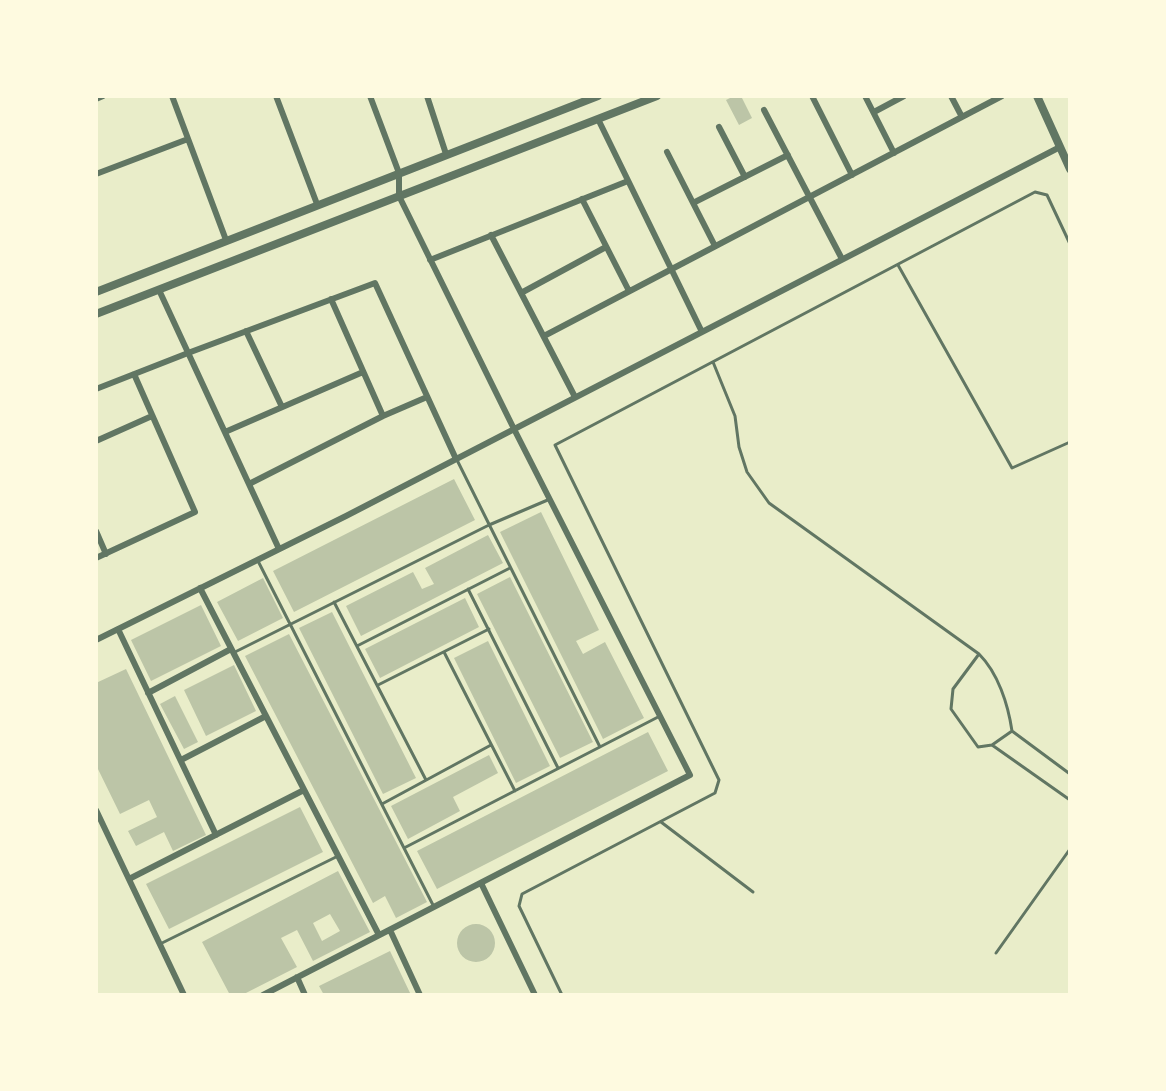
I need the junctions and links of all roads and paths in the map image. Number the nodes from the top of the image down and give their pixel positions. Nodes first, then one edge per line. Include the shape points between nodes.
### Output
1 (103, 96) edge
2 (172, 96) edge
3 (276, 96) edge
4 (370, 96) edge
5 (427, 96) edge
6 (598, 96) edge
7 (812, 96) edge
8 (865, 96) edge
9 (904, 96) edge
10 (951, 96) edge
11 (1002, 96) edge
12 (1037, 96) edge
13 (653, 97) edge
14 (587, 98) edge
15 (96, 99) edge
16 (764, 110) dead end
17 (874, 112) junction
18 (962, 117) junction
19 (598, 119) junction
20 (719, 127) dead end
21 (188, 139) junction
22 (1060, 147) junction
23 (667, 152) dead end
24 (894, 153) junction
25 (446, 154) junction
26 (788, 155) junction
27 (1070, 169) edge
28 (399, 173) junction
29 (96, 174) edge
30 (852, 175) junction
31 (745, 177) junction
32 (628, 181) junction
33 (399, 196) junction
34 (810, 197) junction
35 (582, 199) junction
36 (693, 203) junction
37 (317, 204) junction
38 (491, 235) junction
39 (226, 240) junction
40 (1070, 244) edge
41 (715, 246) junction
42 (606, 247) junction
43 (842, 259) junction
44 (430, 260) junction
45 (897, 265) junction
46 (671, 269) junction
47 (159, 290) junction
48 (629, 291) junction
49 (96, 292) edge
50 (521, 293) junction
51 (331, 299) junction
52 (96, 314) edge
53 (246, 331) junction
54 (702, 332) junction
55 (544, 336) junction
56 (188, 353) junction
57 (713, 362) junction
58 (363, 372) junction
59 (134, 374) junction
60 (96, 389) edge
61 (427, 397) junction
62 (575, 397) junction
63 (282, 407) junction
64 (152, 416) junction
65 (383, 416) junction
66 (514, 429) junction
67 (225, 432) junction
68 (96, 441) edge
69 (1070, 442) edge
70 (456, 459) junction
71 (249, 484) junction
72 (550, 500) junction
73 (489, 525) junction
74 (96, 531) edge
75 (279, 549) junction
76 (106, 554) junction
77 (96, 558) edge
78 (257, 560) junction
79 (511, 568) junction
80 (200, 588) junction
81 (468, 589) junction
82 (334, 602) junction
83 (290, 624) junction
84 (118, 629) junction
85 (489, 629) junction
86 (96, 640) edge
87 (357, 646) junction
88 (232, 651) junction
89 (444, 652) junction
90 (979, 654) junction
91 (377, 686) junction
92 (148, 693) junction
93 (266, 716) junction
94 (660, 716) junction
95 (1012, 731) junction
96 (491, 745) junction
97 (992, 745) junction
98 (600, 747) junction
99 (181, 760) junction
100 (558, 768) junction
101 (1070, 774) edge
102 (426, 780) junction
103 (304, 790) junction
104 (515, 791) junction
105 (1070, 800) edge
106 (381, 804) junction
107 (96, 810) edge
108 (660, 822) junction
109 (104, 828) junction
110 (96, 832) edge
111 (216, 835) junction
112 (404, 848) junction
113 (1070, 849) edge
114 (338, 856) junction
115 (129, 879) junction
116 (481, 883) junction
117 (753, 892) dead end
118 (434, 907) junction
119 (390, 930) junction
120 (379, 935) junction
121 (159, 944) junction
122 (996, 953) dead end
123 (297, 977) junction
124 (184, 995) edge
125 (263, 995) edge
126 (305, 995) edge
127 (420, 995) edge
128 (535, 995) edge
129 (562, 995) edge

1 - 15 street
2 - 21 street
3 - 37 street
4 - 28 street
5 - 25 street
6 - 14 street
7 - 30 street
8 - 17 street
9 - 17 street
10 - 18 street
11 - 18 street
12 - 22 street
13 - 19 street
14 - 25 street
16 - 26 street
17 - 24 street
18 - 24 street
19 - 32 street
19 - 33 street
20 - 31 street
21 - 29 street
21 - 39 street
22 - 27 street
22 - 43 street
23 - 36 street
24 - 30 street
25 - 28 street
26 - 31 street
26 - 34 street
28 - 33 street
28 - 37 street
30 - 34 street
31 - 36 street
32 - 35 street
32 - 46 street
33 - 44 street
33 - 47 street
34 - 41 street
34 - 43 street
35 - 38 street
35 - 42 street
36 - 41 street
37 - 39 street
38 - 44 street
38 - 50 street
39 - 49 street
40 - 45 lane via 1047,195 1035,192
41 - 46 street
42 - 48 street
42 - 50 street
43 - 54 street
44 - 66 street
45 - 57 lane
45 - 69 lane via 1012,468
46 - 48 street
46 - 54 street
47 - 52 street
47 - 56 street
48 - 55 street
50 - 55 street
51 - 53 street
51 - 58 street
51 - 61 street via 375,283
53 - 56 street
53 - 63 street
54 - 62 street
55 - 62 street
56 - 59 street
56 - 67 street
57 - 90 lane via 735,416 747,472 769,503
57 - 108 lane via 555,445 719,780 715,793
58 - 63 street
58 - 65 street
59 - 60 street
59 - 64 street
61 - 65 street
61 - 70 street
62 - 66 street
63 - 67 street
64 - 68 street
64 - 76 street via 195,512
65 - 71 street
66 - 70 street
66 - 72 street
67 - 71 street
70 - 73 lane
70 - 75 street
71 - 75 street
72 - 73 lane
72 - 94 street
73 - 79 lane
73 - 82 lane
74 - 76 street
75 - 78 street
76 - 77 street
78 - 80 street
78 - 83 lane
79 - 81 lane
79 - 98 lane
80 - 84 street
80 - 88 street
81 - 85 lane
81 - 87 lane
82 - 83 lane
82 - 87 lane
83 - 88 lane
83 - 106 lane
84 - 86 street
84 - 92 street
85 - 89 lane
85 - 100 lane
87 - 91 lane
88 - 92 street
88 - 93 street
89 - 91 lane
89 - 96 lane
90 - 95 lane via 989,664
90 - 97 lane via 953,689 951,709 978,747
91 - 102 lane
92 - 99 street
93 - 99 street
93 - 103 street
94 - 98 lane
94 - 116 street via 690,775
95 - 97 lane
95 - 101 lane
96 - 102 lane
96 - 104 lane
97 - 105 lane
98 - 100 lane
99 - 111 street
100 - 104 lane
102 - 106 lane
103 - 111 street
103 - 114 street
104 - 112 lane
106 - 112 lane
107 - 109 street
108 - 117 lane
108 - 129 lane via 522,894 519,906
109 - 110 street
109 - 115 street
111 - 115 street
112 - 118 lane
113 - 122 lane
114 - 120 street
114 - 121 lane
115 - 121 street
116 - 118 street
116 - 128 street
118 - 119 street
119 - 120 street
119 - 127 street
120 - 123 street
121 - 124 street
123 - 125 street
123 - 126 street

